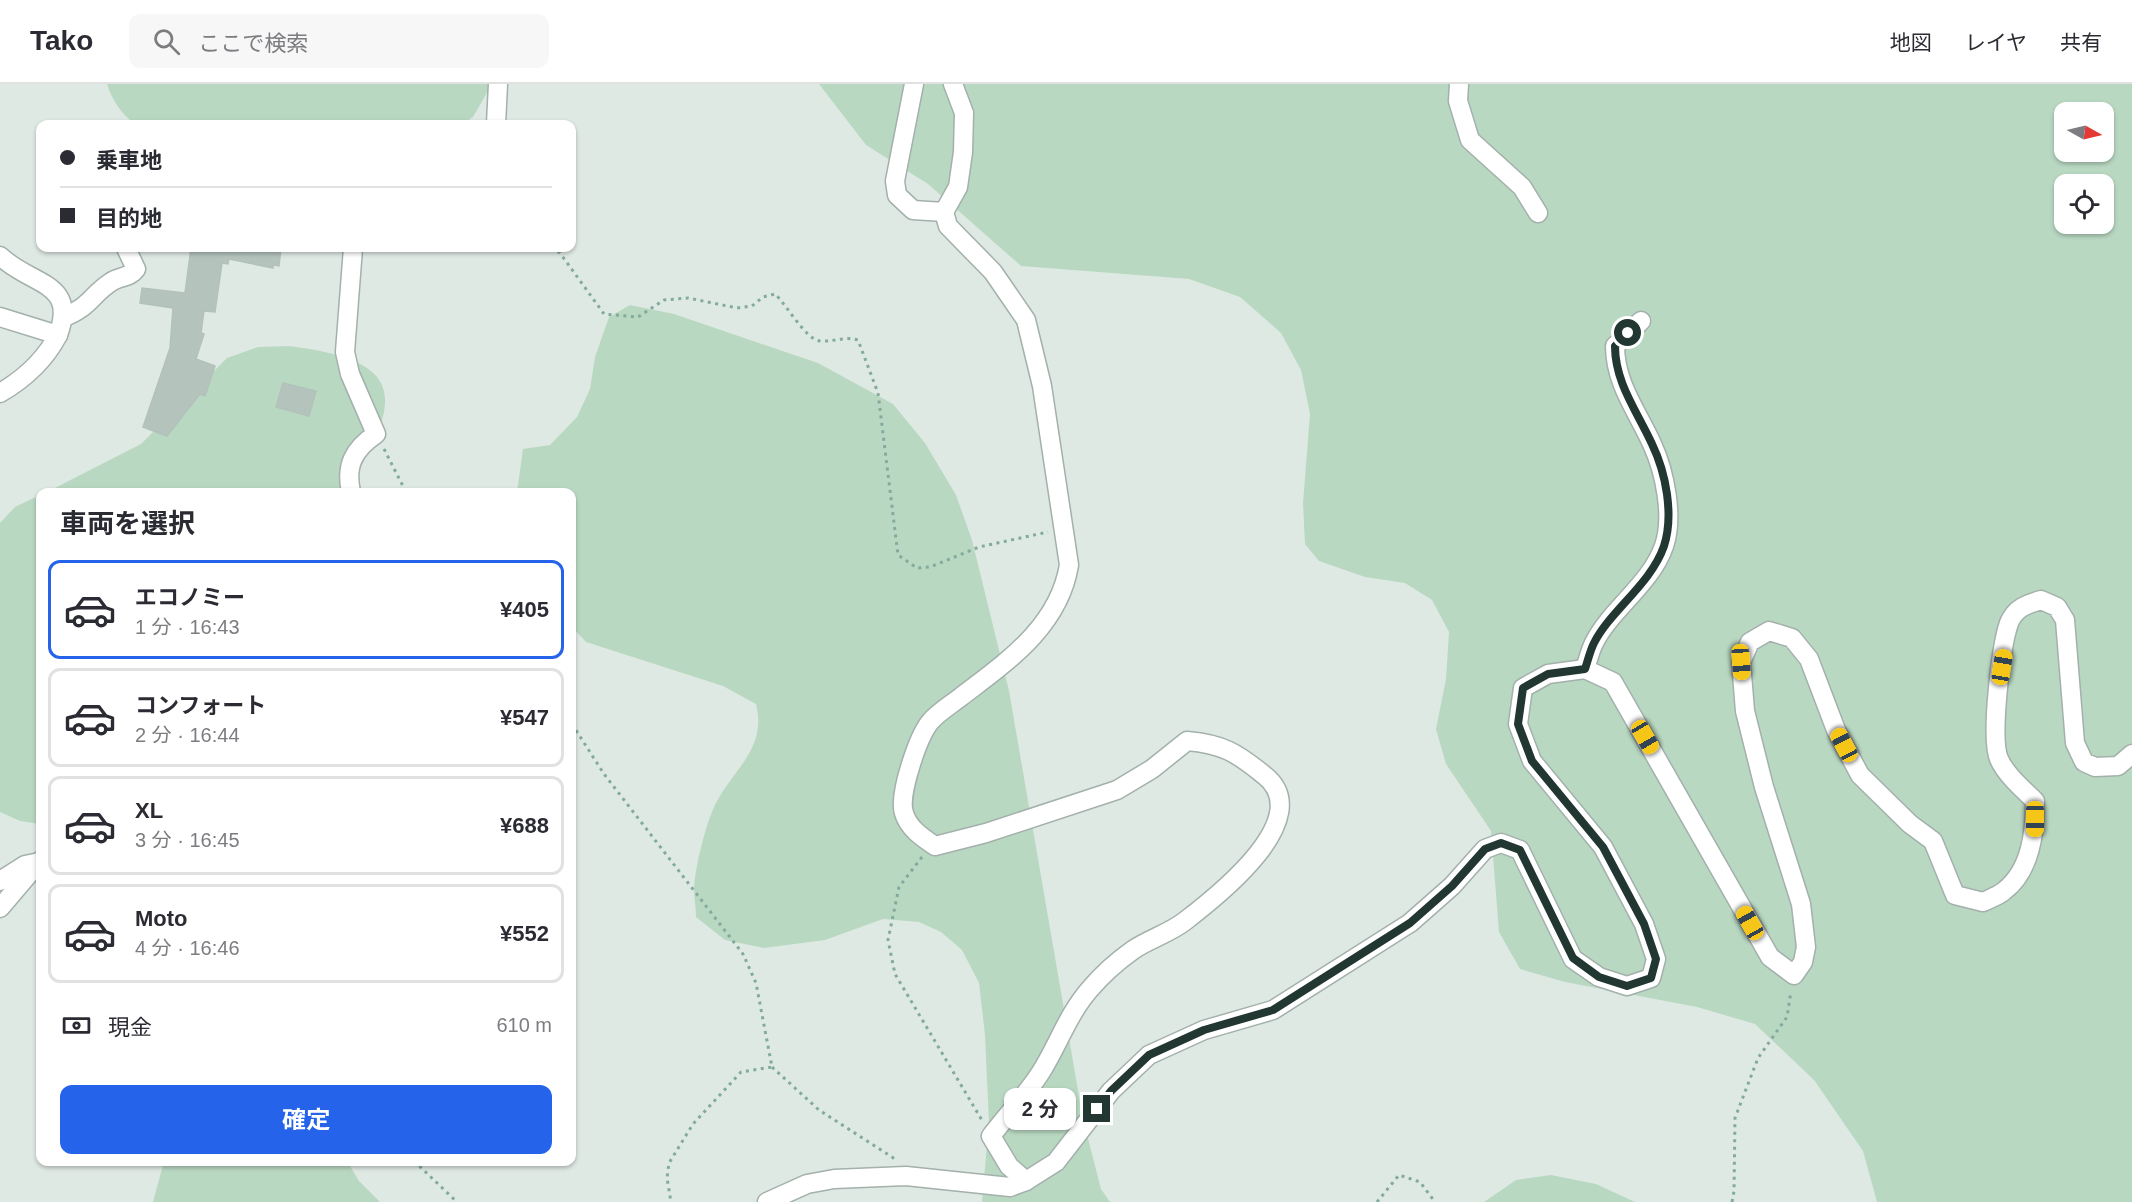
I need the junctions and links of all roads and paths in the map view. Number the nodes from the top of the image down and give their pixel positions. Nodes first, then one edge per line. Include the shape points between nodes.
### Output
1 (498, 84) edge
2 (914, 84) edge
3 (953, 84) edge
4 (1460, 84) edge
5 (496, 120) edge
6 (944, 212) junction
7 (1538, 213) dead end
8 (129, 252) edge
9 (353, 252) edge
10 (558, 252) edge
11 (0, 256) edge
12 (64, 317) junction
13 (0, 318) edge
14 (1641, 321) dead end
15 (58, 335) junction
16 (0, 393) edge
17 (376, 434) junction
18 (351, 488) edge
19 (404, 488) edge
20 (1064, 529) junction
21 (1585, 669) junction
22 (576, 729) edge
23 (2132, 754) edge
24 (935, 846) junction
25 (36, 863) edge
26 (36, 867) edge
27 (0, 881) edge
28 (0, 908) edge
29 (1794, 975) junction
30 (772, 1067) junction
31 (991, 1136) junction
32 (897, 1160) dead end
33 (419, 1166) edge
34 (1026, 1181) junction
35 (458, 1202) edge
36 (671, 1202) edge
37 (767, 1202) edge
38 (1377, 1202) edge
39 (1435, 1202) edge
40 (1732, 1202) edge

1 - 5 street
2 - 6 street via 895,181 897,195 913,210
3 - 6 street via 964,113 963,152 958,186
4 - 7 street via 1458,101 1470,140 1522,187
6 - 20 street via 948,226 993,272 1026,320 1042,386
8 - 12 street via 135,262 133,274 111,282 91,303
9 - 17 street via 345,352 350,374
10 - 20 path via 604,314 638,317 664,300 688,298 737,308 752,306 775,294 810,338 820,341 846,336 858,340 878,393 898,555 908,564 930,567 980,547
11 - 12 street via 19,272 55,290 63,303
12 - 15 street
13 - 15 street
14 - 21 street via 1615,346 1615,367 1653,446 1668,500 1669,527 1663,549 1644,581 1594,642
15 - 16 street via 52,348 21,380
17 - 18 street via 360,444 352,456
17 - 19 path
20 - 24 street via 1069,565 1066,587 1052,613 1015,655 930,722 918,746 905,783 903,813 916,832
21 - 29 street via 1613,682 1770,957
21 - 34 street via 1548,674 1523,688 1518,724 1532,761 1603,847 1644,924 1656,959 1651,978 1627,986 1599,977 1573,958 1520,850 1501,843 1485,849 1452,886 1410,923 1273,1010 1204,1030 1149,1055 1111,1091 1056,1162
22 - 30 path via 604,774 743,954 756,983
23 - 29 street via 2118,766 2095,767 2084,762 2075,743 2065,620 2057,607 2041,600 2022,605 2010,622 1995,711 1994,741 2000,760 2035,801 2034,837 2021,869 2004,891 1983,902 1955,895 1933,841 1860,775 1836,730 1809,659 1792,638 1768,631 1750,642 1741,662 1745,711 1801,904 1806,947 1803,962
24 - 31 path via 914,864 899,887 888,940 895,974
24 - 31 street via 1117,790 1187,741 1217,744 1252,765 1276,784 1282,808 1272,835 1247,866 1184,922 1133,950 1090,989 1041,1072
25 - 27 street
26 - 28 street
29 - 40 path via 1787,1017 1758,1058 1735,1118
30 - 32 path via 819,1110
30 - 36 path via 741,1072 693,1124 669,1163
31 - 34 street via 1009,1166
33 - 35 path
34 - 37 street via 1010,1187 906,1176 834,1179 807,1184
38 - 39 path via 1399,1175 1419,1182

